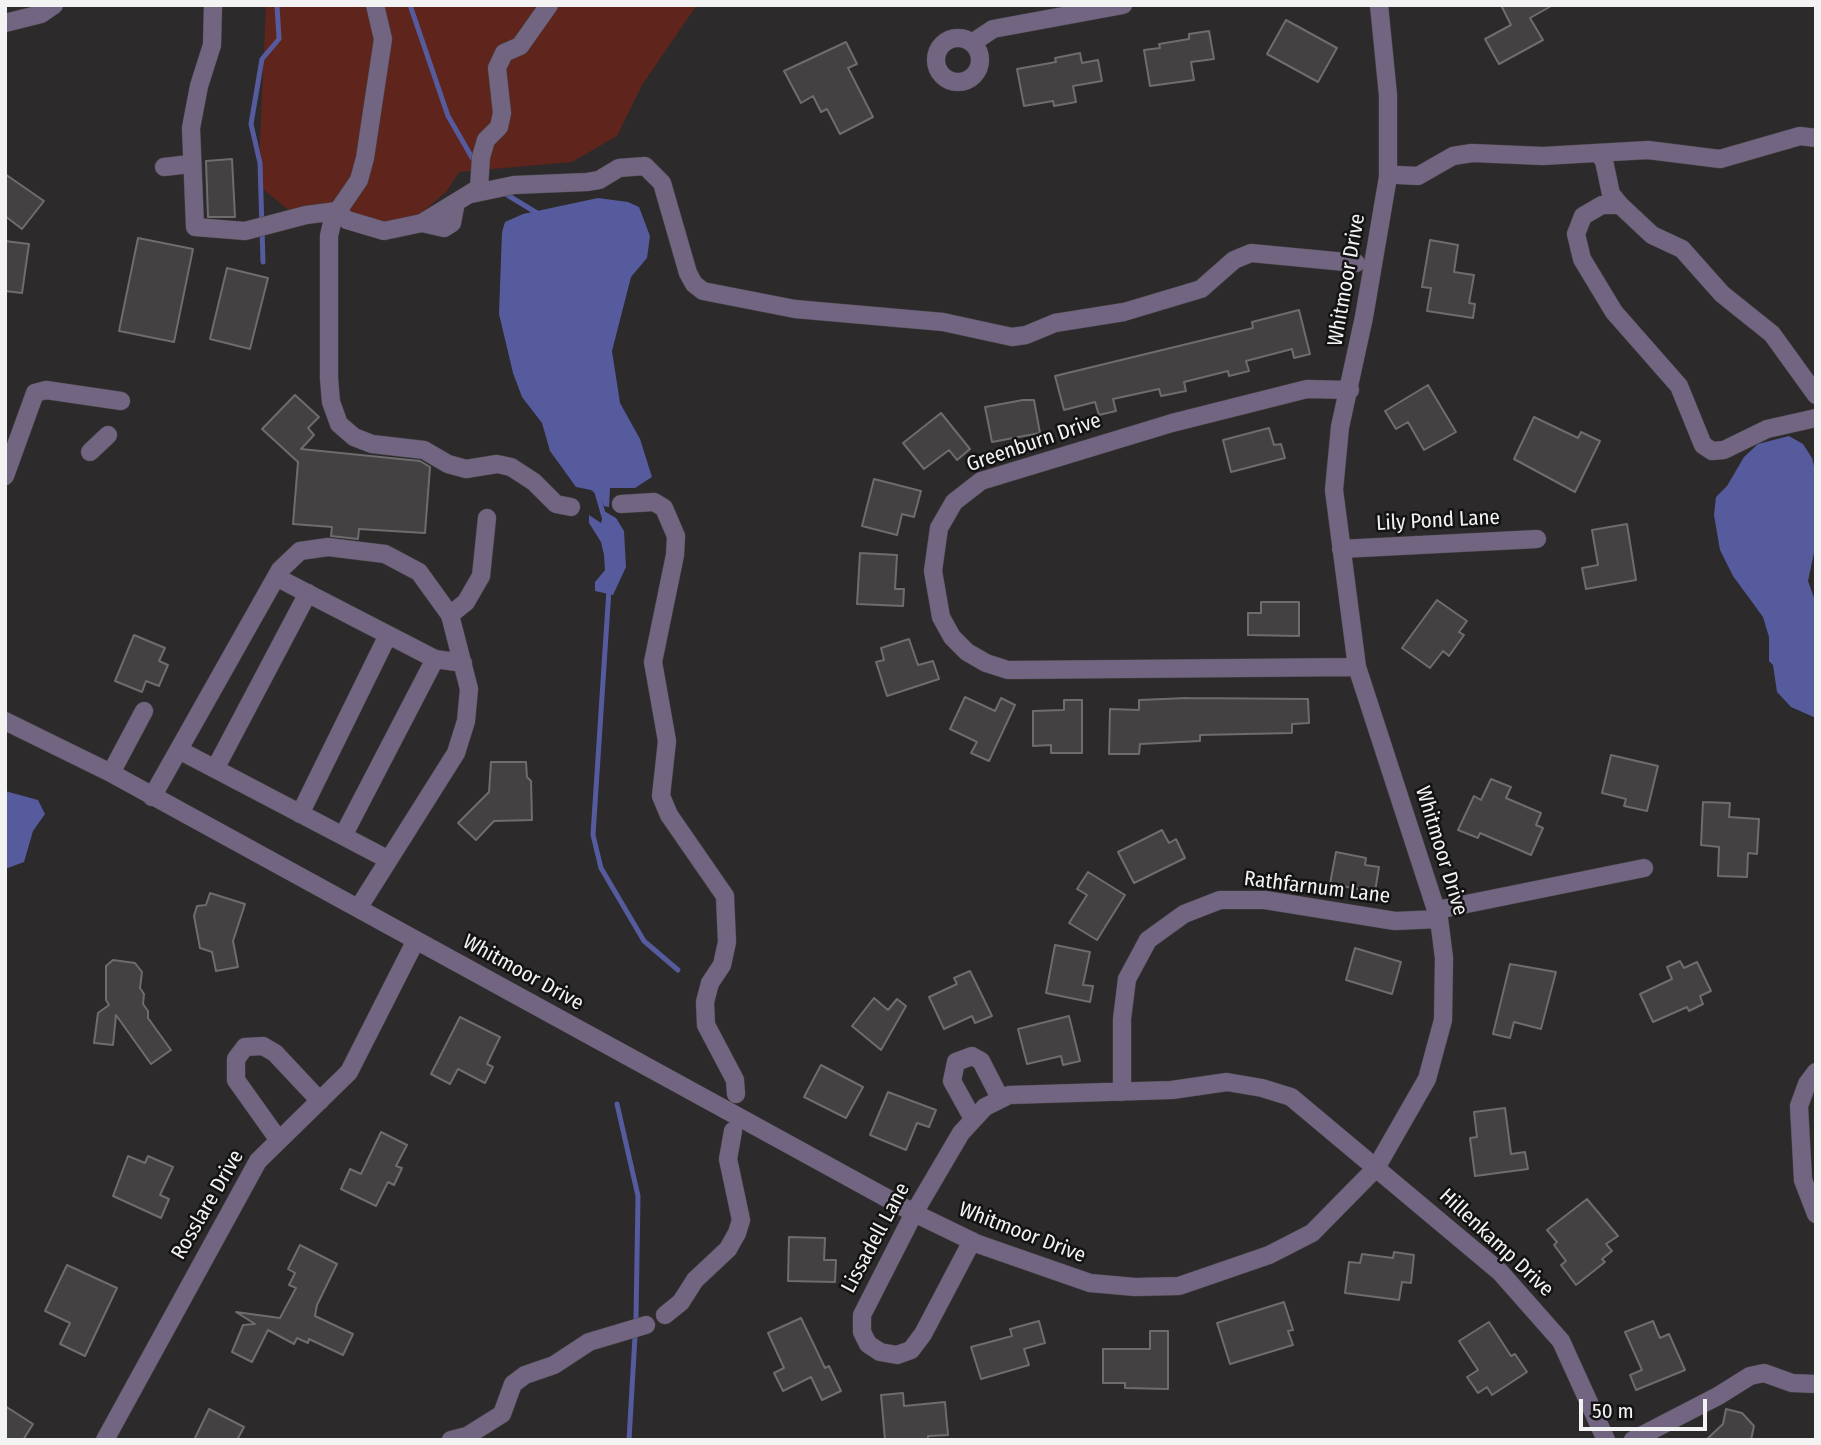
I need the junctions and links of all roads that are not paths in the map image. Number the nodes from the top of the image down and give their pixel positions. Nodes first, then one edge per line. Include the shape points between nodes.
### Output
1 (54, 5) edge
2 (213, 5) edge
3 (374, 5) edge
4 (549, 5) edge
5 (1122, 5) edge
6 (1379, 5) edge
7 (5, 23) edge
8 (972, 43) dead end
9 (1816, 138) edge
10 (1599, 153) junction
11 (190, 164) junction
12 (164, 167) dead end
13 (1398, 175) dead end
14 (464, 198) junction
15 (1620, 205) junction
16 (337, 211) junction
17 (1356, 263) dead end
18 (1350, 390) junction
19 (1816, 395) edge
20 (121, 401) dead end
21 (1814, 419) edge
22 (108, 435) dead end
23 (90, 452) dead end
24 (5, 476) edge
25 (621, 504) dead end
26 (571, 506) dead end
27 (487, 518) dead end
28 (1537, 539) dead end
29 (1341, 550) junction
30 (276, 576) junction
31 (308, 593) junction
32 (450, 615) junction
33 (388, 635) junction
34 (435, 659) junction
35 (463, 663) junction
36 (1357, 667) junction
37 (144, 711) dead end
38 (5, 721) edge
39 (179, 750) junction
40 (215, 769) junction
41 (111, 773) junction
42 (152, 797) junction
43 (300, 814) junction
44 (342, 836) junction
45 (387, 859) junction
46 (1644, 868) dead end
47 (359, 907) junction
48 (1438, 915) junction
49 (416, 940) junction
50 (1816, 1072) edge
51 (1122, 1092) junction
52 (736, 1094) dead end
53 (1000, 1098) junction
54 (320, 1101) junction
55 (973, 1119) junction
56 (733, 1131) dead end
57 (278, 1139) junction
58 (1376, 1168) junction
59 (914, 1213) junction
60 (1816, 1214) edge
61 (972, 1241) junction
62 (665, 1315) dead end
63 (646, 1325) dead end
64 (1816, 1384) edge
65 (105, 1440) edge
66 (451, 1440) edge
67 (1606, 1440) edge
68 (1633, 1440) edge

1 - 7 street via 41,14
2 - 11 street via 212,45 193,109
3 - 16 street via 383,39 369,135 359,180
4 - 14 street via 520,46 504,53 497,68 499,127 486,140 479,188
5 - 8 street via 993,29
6 - 18 street, Whitmoor Drive via 1388,94 1388,177
9 - 10 street via 1800,136 1720,159 1648,150
10 - 13 street via 1472,153 1453,156 1418,176
10 - 15 street via 1611,194
11 - 12 street
11 - 16 street via 195,227 246,231
14 - 16 street via 422,223 384,231 347,220
14 - 17 street via 514,185 599,180 619,168 645,166 662,183 688,273 703,291 795,309 943,322 1012,337 1201,289 1234,260 1251,253
15 - 19 street via 1652,235 1682,249 1722,294 1772,334
15 - 21 street via 1602,205 1583,216 1576,234 1582,259 1608,304 1679,386 1703,445 1712,451 1724,450 1767,429
16 - 26 street via 329,236 329,370 331,402 339,424 372,444 424,450 466,469 497,464 511,467 556,504
18 - 29 street, Whitmoor Drive via 1335,464
18 - 36 street, Greenburn Drive via 1307,388 981,481 954,502 939,528 933,570 941,617 952,637 967,652 1008,670
20 - 24 street via 46,390 34,393
22 - 23 street
25 - 52 street via 654,502 664,508 676,536 653,662 667,741 661,796 669,815 725,896 727,943 705,1002 706,1025 735,1080
27 - 32 street via 481,576 466,602
28 - 29 street, Lily Pond Lane
29 - 36 street, Whitmoor Drive
30 - 31 street
30 - 32 street via 300,551 328,547 384,554 419,572
30 - 39 street
31 - 33 street
31 - 40 street
32 - 35 street
33 - 34 street
33 - 43 street
34 - 35 street
34 - 44 street
35 - 45 street via 469,689 456,753
36 - 48 street, Whitmoor Drive
37 - 41 street
38 - 41 street, Whitmoor Drive
39 - 40 street
39 - 42 street
40 - 43 street
41 - 42 street, Whitmoor Drive
42 - 47 street, Whitmoor Drive
43 - 44 street
44 - 45 street
45 - 47 street
46 - 48 street, Rathfarnum Lane
47 - 49 street, Whitmoor Drive
48 - 51 street, Rathfarnum Lane via 1395,921 1265,900 1220,900 1184,914 1148,940 1127,979
48 - 58 street, Whitmoor Drive via 1444,958 1443,1020 1437,1050 1427,1079
49 - 54 street, Rosslare Drive via 349,1072
49 - 59 street, Whitmoor Drive
50 - 60 street via 1798,1106 1803,1180
51 - 53 street
51 - 58 street, Hillenkamp Drive via 1227,1082 1262,1087 1291,1097
53 - 55 street, Lissadell Lane
53 - 55 street via 981,1061 972,1056 956,1062 953,1081
54 - 57 street, Rosslare Drive
54 - 57 street via 275,1052 263,1046 246,1047 236,1059 236,1080
55 - 59 street, Lissadell Lane
56 - 62 street via 728,1159 741,1220 737,1233 728,1249
57 - 65 street, Rosslare Drive via 258,1161
58 - 61 street, Whitmoor Drive via 1312,1233 1269,1255 1180,1286 1090,1283
58 - 67 street, Hillenkamp Drive via 1500,1272 1545,1320 1561,1341
59 - 61 street, Whitmoor Drive
59 - 61 street, Lissadell Lane via 862,1315 867,1344 880,1352 897,1355 911,1350
63 - 66 street via 589,1342 554,1366 525,1375 513,1384 502,1414 467,1436
64 - 68 street via 1792,1383 1764,1373 1750,1376

